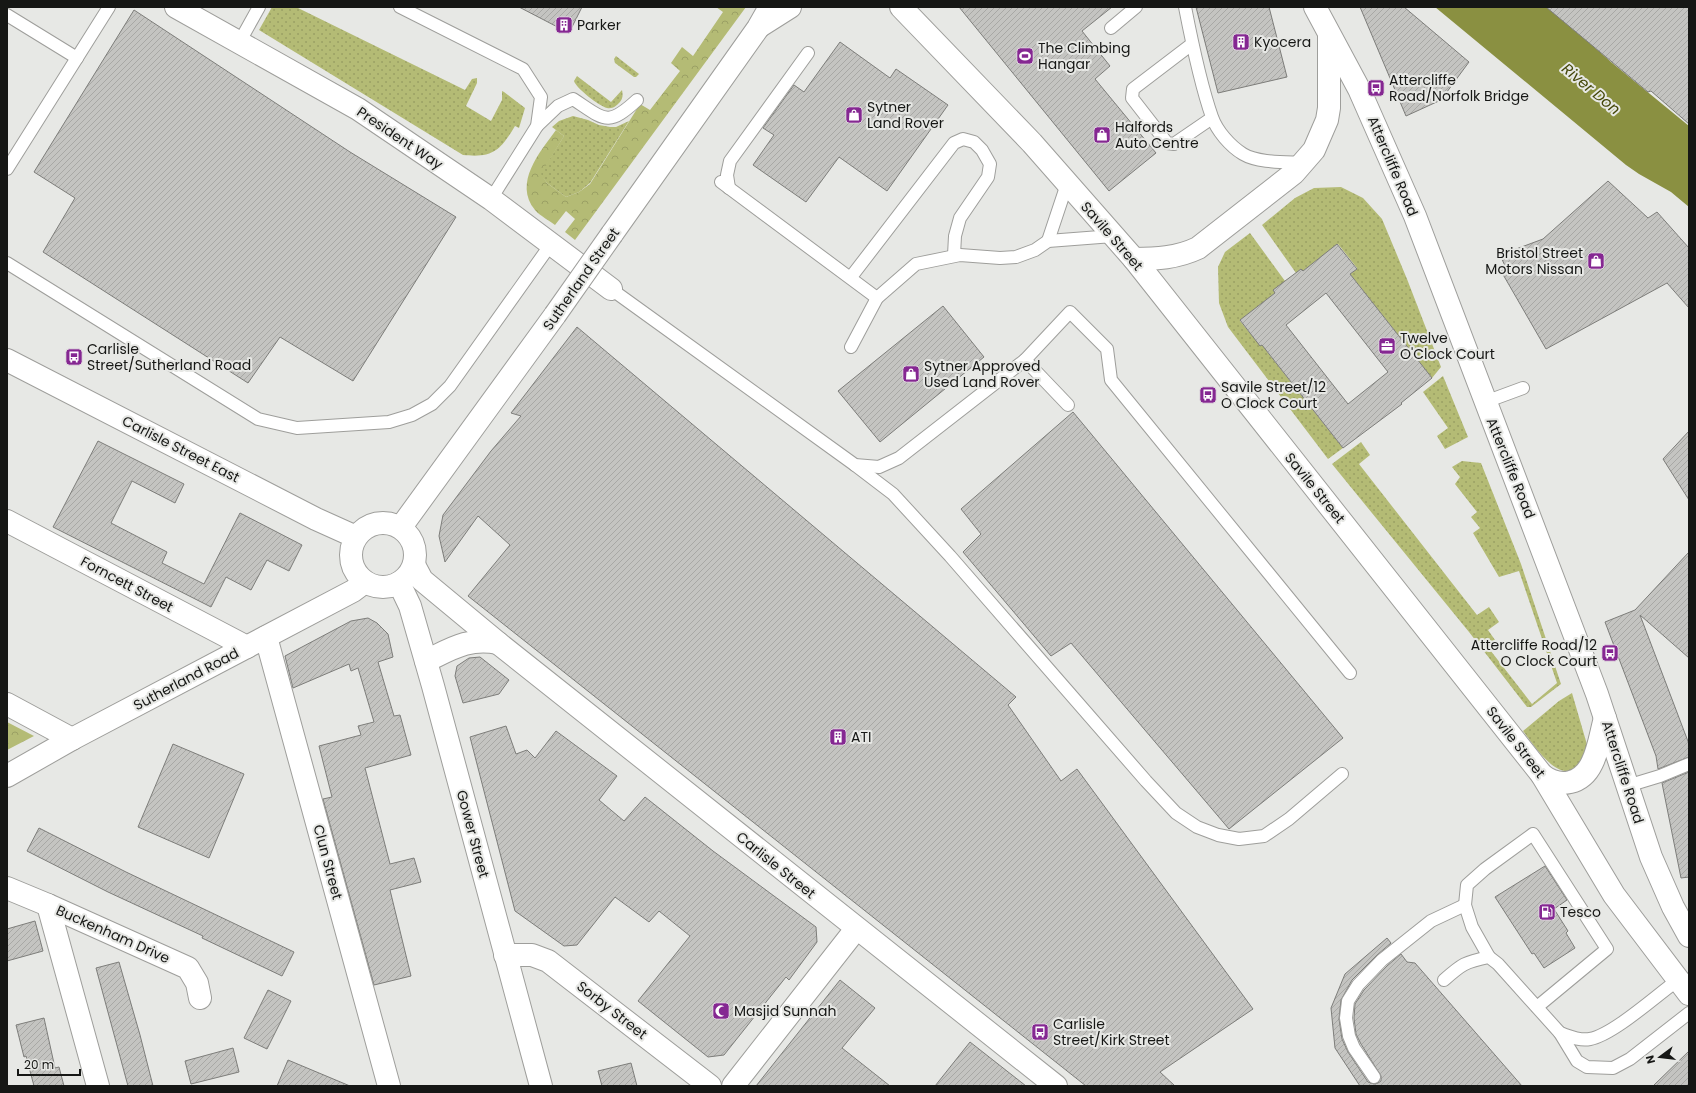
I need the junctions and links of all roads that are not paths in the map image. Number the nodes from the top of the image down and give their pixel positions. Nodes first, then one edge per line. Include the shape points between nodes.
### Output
1 (109, 7) edge
2 (259, 7) edge
3 (400, 7) edge
4 (770, 7) edge
5 (790, 7) edge
6 (1136, 7) edge
7 (1185, 7) edge
8 (1315, 7) edge
9 (182, 8) edge
10 (900, 8) edge
11 (7, 15) edge
12 (758, 28) junction
13 (1111, 28) dead end
14 (1330, 32) junction
15 (239, 43) junction
16 (1192, 44) junction
17 (808, 53) dead end
18 (77, 58) junction
19 (637, 100) dead end
20 (1212, 118) junction
21 (537, 126) junction
22 (1303, 163) junction
23 (7, 169) edge
24 (1067, 184) junction
25 (491, 199) junction
26 (1113, 236) junction
27 (1048, 241) junction
28 (551, 244) junction
29 (954, 255) junction
30 (1134, 258) junction
31 (7, 263) edge
32 (851, 277) junction
33 (611, 289) joint
34 (877, 298) junction
35 (851, 347) dead end
36 (7, 360) edge
37 (1025, 360) junction
38 (1523, 388) dead end
39 (1485, 402) junction
40 (1068, 405) dead end
41 (855, 465) junction
42 (7, 521) edge
43 (401, 527) junction
44 (356, 537) junction
45 (414, 565) junction
46 (364, 582) junction
47 (399, 583) junction
48 (266, 638) junction
49 (498, 643) junction
50 (247, 647) junction
51 (426, 661) junction
52 (1350, 673) dead end
53 (7, 704) edge
54 (1605, 718) junction
55 (72, 739) junction
56 (1689, 764) edge
57 (1342, 774) dead end
58 (1542, 775) junction
59 (7, 776) edge
60 (1627, 786) junction
61 (7, 888) edge
62 (48, 905) junction
63 (1465, 905) junction
64 (856, 929) junction
65 (1689, 936) edge
66 (505, 955) junction
67 (1489, 957) junction
68 (1444, 980) dead end
69 (1685, 983) edge
70 (200, 998) dead end
71 (1538, 1007) junction
72 (1689, 1013) edge
73 (1560, 1033) junction
74 (1374, 1077) dead end
75 (98, 1086) edge
76 (389, 1086) edge
77 (541, 1086) edge
78 (710, 1086) edge
79 (733, 1086) edge
80 (1056, 1086) edge

1 - 18 lane
2 - 15 lane
3 - 21 lane via 523,69 541,97
4 - 12 main road, Sutherland Street
5 - 12 main road, Sutherland Street
6 - 13 lane
7 - 16 lane
8 - 14 main road, Attercliffe Road
9 - 15 main road, President Way
10 - 24 main road, Savile Street via 1032,143
11 - 18 lane
12 - 43 main road, Sutherland Street, bridge
14 - 22 main road via 1327,120 1314,150
14 - 39 main road, Attercliffe Road via 1360,89 1415,216
15 - 25 main road, President Way via 358,109
16 - 20 lane
16 - 20 lane via 1133,89 1132,98 1166,143 1174,144
17 - 32 lane via 730,161 725,185
18 - 23 lane
19 - 21 lane via 624,113 603,118 573,99 558,106
20 - 22 lane via 1225,138 1244,154 1254,158
21 - 25 lane
22 - 30 main road via 1294,174 1198,248 1172,257
24 - 26 main road, Savile Street
24 - 27 lane
25 - 28 main road, President Way
26 - 27 lane
26 - 30 main road, Savile Street
27 - 29 lane via 1035,250 1016,257
28 - 31 lane via 450,386 432,404 412,415 389,422 297,428 258,418
28 - 33 main road, President Way
29 - 32 lane via 955,236 960,218 988,177 990,164 974,142 963,138 954,143
29 - 34 lane via 916,264
30 - 58 main road, Savile Street
32 - 34 lane
33 - 41 lane
34 - 35 lane
36 - 44 main road, Carlisle Street East via 316,519
37 - 40 lane
37 - 41 lane via 899,458 879,467
37 - 52 lane via 1070,312 1107,349 1112,380
38 - 39 lane
39 - 54 main road, Attercliffe Road
41 - 57 lane via 893,494 1146,781 1176,813 1197,827 1239,839 1264,836 1290,819
42 - 50 main road, Forncett Street
43 - 44 main road via 389,523 376,523 364,528
43 - 45 main road via 409,534 414,544
44 - 46 main road via 352,546 352,561 357,575
45 - 47 main road via 410,573
45 - 49 main road, Carlisle Street via 422,580
46 - 47 main road via 380,587
46 - 48 main road, Sutherland Road via 353,591
47 - 51 main road, Gower Street via 410,606
48 - 50 main road, Sutherland Road
48 - 76 main road, Clun Street
49 - 51 main road via 463,643
49 - 64 main road, Carlisle Street
50 - 55 main road, Sutherland Road
51 - 66 main road, Gower Street
53 - 55 main road
54 - 58 main road via 1595,757 1586,772 1565,783 1553,782
54 - 60 main road, Attercliffe Road
55 - 59 main road, Sutherland Road
56 - 60 lane
58 - 69 main road, Savile Street via 1614,895
60 - 65 main road, Attercliffe Road via 1651,857
61 - 62 main road, Buckenham Drive
62 - 70 main road, Buckenham Drive via 188,968 197,983
62 - 75 main road
63 - 67 lane via 1472,927
63 - 71 lane via 1467,885 1533,834 1607,949
63 - 74 lane via 1431,920 1392,952 1358,985 1348,1001 1346,1018 1349,1036
64 - 79 main road
64 - 80 main road, Carlisle Street
66 - 77 main road, Gower Street
66 - 78 main road, Sorby Street via 532,955 548,961
67 - 68 lane via 1461,965
67 - 71 lane
69 - 73 lane via 1589,1040 1576,1039
71 - 73 lane
72 - 73 lane via 1630,1059 1613,1068 1587,1067 1577,1061

